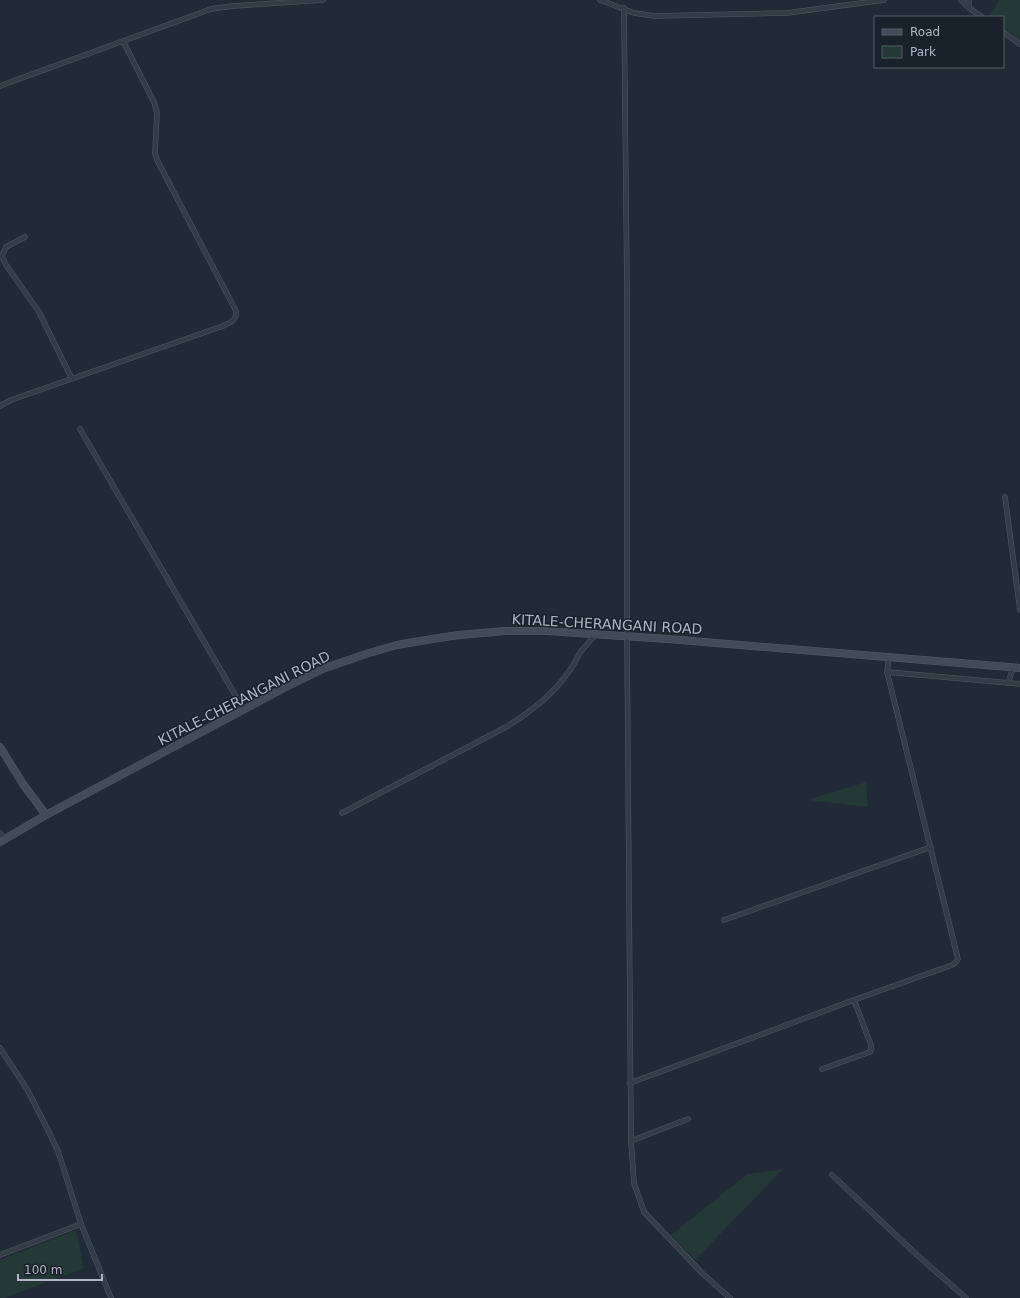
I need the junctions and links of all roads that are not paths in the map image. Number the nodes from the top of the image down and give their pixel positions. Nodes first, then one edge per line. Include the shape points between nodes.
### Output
1 (323, 0) edge
2 (600, 0) edge
3 (884, 0) edge
4 (961, 0) edge
5 (969, 0) edge
6 (624, 8) junction
7 (969, 8) junction
8 (981, 16) edge
9 (1004, 33) edge
10 (123, 41) junction
11 (1020, 44) edge
12 (0, 86) edge
13 (25, 237) dead end
14 (72, 379) junction
15 (0, 406) edge
16 (80, 429) dead end
17 (1005, 497) dead end
18 (1020, 610) edge
19 (596, 634) junction
20 (627, 636) junction
21 (889, 658) junction
22 (1016, 668) edge
23 (887, 672) junction
24 (1008, 683) junction
25 (1020, 684) edge
26 (244, 710) junction
27 (0, 747) edge
28 (342, 813) dead end
29 (46, 815) junction
30 (0, 833) edge
31 (3, 840) edge
32 (931, 847) junction
33 (724, 920) dead end
34 (854, 1000) junction
35 (0, 1048) edge
36 (822, 1069) dead end
37 (630, 1082) junction
38 (688, 1119) dead end
39 (631, 1141) junction
40 (832, 1175) dead end
41 (81, 1224) junction
42 (0, 1255) edge
43 (111, 1298) edge
44 (730, 1298) edge
45 (966, 1298) edge

1 - 10 street via 211,9
2 - 6 street
3 - 6 street via 787,13 655,16 634,13
4 - 7 street
5 - 7 street
6 - 20 street
7 - 8 street
9 - 11 street
10 - 12 street
10 - 14 street via 154,102 157,113 157,160 236,315 233,321 223,326
13 - 14 street via 6,247 2,256 6,266 39,312
14 - 15 street
16 - 26 street
17 - 18 street
19 - 20 main road, KITALE-CHERANGANI ROAD
19 - 26 main road, KITALE-CHERANGANI ROAD via 506,631 459,635 397,645 325,668
19 - 28 street via 557,687 534,709 506,727
20 - 21 main road, KITALE-CHERANGANI ROAD
20 - 37 street
21 - 22 main road, KITALE-CHERANGANI ROAD
21 - 23 street
22 - 24 street
23 - 24 street
23 - 32 street
24 - 25 street
26 - 29 main road, KITALE-CHERANGANI ROAD
27 - 29 main road
29 - 31 main road, KITALE-CHERANGANI ROAD
30 - 31 street
32 - 33 street
32 - 34 street via 958,959 952,965
34 - 36 street via 872,1045 871,1050
34 - 37 street
35 - 41 street via 26,1089 58,1151
37 - 39 street
38 - 39 street
39 - 44 street via 634,1183 644,1212 702,1273
40 - 45 street
41 - 42 street
41 - 43 street

